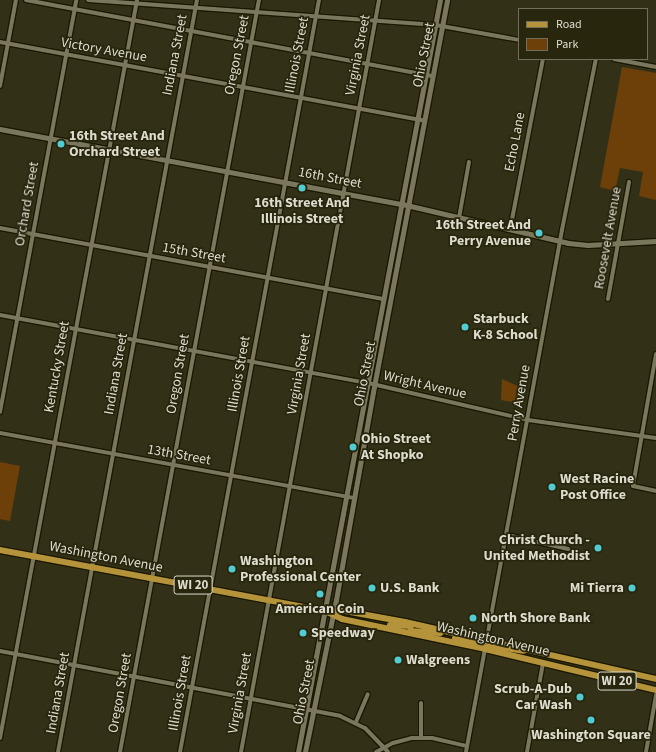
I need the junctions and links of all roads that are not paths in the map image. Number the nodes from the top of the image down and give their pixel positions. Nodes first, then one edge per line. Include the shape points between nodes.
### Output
1 (16, 0) edge
2 (26, 0) edge
3 (76, 0) edge
4 (88, 0) edge
5 (197, 0) edge
6 (259, 0) edge
7 (319, 0) edge
8 (379, 0) edge
9 (440, 0) edge
10 (448, 0) edge
11 (136, 1) edge
12 (196, 7) junction
13 (75, 9) junction
14 (256, 11) junction
15 (316, 16) junction
16 (133, 20) junction
17 (375, 20) junction
18 (436, 25) junction
19 (442, 26) junction
20 (191, 31) junction
21 (518, 40) edge
22 (0, 42) edge
23 (251, 42) junction
24 (8, 44) junction
25 (309, 53) junction
26 (66, 54) junction
27 (543, 60) edge
28 (596, 60) edge
29 (619, 60) edge
30 (367, 63) junction
31 (124, 65) junction
32 (656, 67) edge
33 (429, 75) junction
34 (183, 76) junction
35 (0, 86) edge
36 (242, 87) junction
37 (300, 98) junction
38 (359, 108) junction
39 (417, 119) junction
40 (425, 121) junction
41 (0, 129) edge
42 (50, 139) junction
43 (109, 149) junction
44 (167, 160) junction
45 (469, 162) dead end
46 (227, 171) junction
47 (285, 182) junction
48 (629, 182) dead end
49 (343, 193) junction
50 (402, 204) junction
51 (409, 206) junction
52 (459, 218) junction
53 (0, 228) edge
54 (510, 230) junction
55 (33, 234) junction
56 (560, 241) junction
57 (656, 241) edge
58 (618, 243) junction
59 (91, 245) junction
60 (150, 256) junction
61 (209, 266) junction
62 (268, 277) junction
63 (326, 288) junction
64 (384, 299) junction
65 (608, 299) dead end
66 (0, 315) edge
67 (17, 318) junction
68 (76, 329) junction
69 (377, 336) junction
70 (134, 340) junction
71 (384, 341) junction
72 (194, 351) junction
73 (656, 354) edge
74 (252, 362) junction
75 (656, 362) edge
76 (310, 372) junction
77 (368, 383) junction
78 (375, 385) junction
79 (0, 412) edge
80 (528, 420) junction
81 (0, 433) edge
82 (642, 434) junction
83 (656, 438) edge
84 (55, 443) junction
85 (113, 454) junction
86 (173, 465) junction
87 (231, 476) junction
88 (290, 486) junction
89 (656, 491) edge
90 (348, 497) junction
91 (354, 498) junction
92 (507, 535) junction
93 (568, 549) dead end
94 (0, 550) edge
95 (34, 556) junction
96 (92, 567) junction
97 (152, 578) junction
98 (210, 588) junction
99 (269, 600) junction
100 (324, 611) junction
101 (333, 613) junction
102 (416, 625) junction
103 (380, 627) junction
104 (444, 630) junction
105 (403, 632) junction
106 (439, 639) junction
107 (487, 640) junction
108 (485, 649) junction
109 (532, 651) junction
110 (0, 652) edge
111 (16, 654) junction
112 (544, 663) junction
113 (74, 665) junction
114 (134, 676) junction
115 (656, 679) edge
116 (192, 687) junction
117 (656, 690) edge
118 (368, 694) dead end
119 (656, 695) edge
120 (251, 698) junction
121 (421, 703) dead end
122 (306, 708) junction
123 (312, 710) junction
124 (356, 722) junction
125 (421, 737) junction
126 (0, 738) edge
127 (467, 746) junction
128 (384, 747) junction
129 (58, 752) edge
130 (120, 752) edge
131 (180, 752) edge
132 (241, 752) edge
133 (298, 752) edge
134 (305, 752) edge
135 (376, 752) edge
136 (388, 752) edge
137 (466, 752) edge
138 (526, 752) edge
139 (646, 752) edge

1 - 24 street
2 - 13 street
3 - 13 street, Orchard Street
4 - 11 street
5 - 12 street, Indiana Street
6 - 14 street, Oregon Street
7 - 15 street, Illinois Street
8 - 17 street, Virginia Street
9 - 18 street, Ohio Street
10 - 19 street, Ohio Street
11 - 12 street
11 - 16 street, Kentucky Street
12 - 14 street
12 - 20 street, Indiana Street
13 - 16 street
13 - 26 street, Orchard Street
14 - 15 street
14 - 23 street, Oregon Street
15 - 17 street
15 - 25 street, Illinois Street
16 - 20 street
16 - 31 street, Kentucky Street
17 - 18 street
17 - 30 street, Virginia Street
18 - 19 street
18 - 33 street, Ohio Street
19 - 21 street
19 - 33 street, Ohio Street
20 - 23 street
20 - 34 street, Indiana Street
22 - 24 street, Victory Avenue
23 - 25 street
23 - 36 street, Oregon Street
24 - 26 street, Victory Avenue
24 - 35 street
25 - 30 street
25 - 37 street, Illinois Street
26 - 31 street, Victory Avenue
26 - 42 street, Orchard Street
27 - 54 street, Echo Lane
28 - 56 street, Perry Avenue
29 - 32 street
30 - 33 street
30 - 38 street, Virginia Street
31 - 34 street, Victory Avenue
31 - 43 street, Kentucky Street
33 - 39 street, Ohio Street
33 - 40 street, Ohio Street
34 - 36 street, Victory Avenue
34 - 44 street, Indiana Street
36 - 37 street, Victory Avenue
36 - 46 street, Oregon Street
37 - 38 street, Victory Avenue
37 - 47 street, Illinois Street
38 - 39 street, Victory Avenue
38 - 49 street, Virginia Street
39 - 40 street, Victory Avenue
39 - 50 street, Ohio Street
40 - 51 street, Ohio Street
41 - 42 street, 16th Street
42 - 43 street, 16th Street
42 - 55 street, Orchard Street
43 - 44 street, 16th Street
43 - 59 street, Kentucky Street
44 - 46 street, 16th Street
44 - 60 street, Indiana Street
45 - 52 street
46 - 47 street, 16th Street
46 - 61 street, Oregon Street
47 - 49 street, 16th Street
47 - 62 street, Illinois Street
48 - 58 street, Roosevelt Avenue
49 - 50 street, 16th Street
49 - 63 street, Virginia Street
50 - 51 street, 16th Street
50 - 64 street, Ohio Street
51 - 52 street, 16th Street
51 - 71 street, Ohio Street
52 - 54 street, 16th Street
53 - 55 street, 15th Street
54 - 56 street, 16th Street
55 - 59 street, 15th Street
55 - 67 street, Orchard Street
56 - 58 street, 16th Street via 588,245
56 - 80 street, Perry Avenue
57 - 58 street, 16th Street
58 - 65 street, Roosevelt Avenue
59 - 60 street, 15th Street
59 - 68 street, Kentucky Street
60 - 61 street, 15th Street
60 - 70 street, Indiana Street
61 - 62 street, 15th Street
61 - 72 street, Oregon Street
62 - 63 street, 15th Street
62 - 74 street, Illinois Street
63 - 64 street, 15th Street
63 - 76 street, Virginia Street
64 - 69 street, Ohio Street
66 - 67 street, Wright Avenue
67 - 68 street, Wright Avenue
67 - 79 street, Orchard Street
68 - 70 street, Wright Avenue
68 - 84 street, Kentucky Street
69 - 71 street
69 - 77 street, Ohio Street
70 - 72 street, Wright Avenue
70 - 85 street, Indiana Street
71 - 78 street, Ohio Street
72 - 74 street, Wright Avenue
72 - 86 street, Oregon Street
73 - 75 street
74 - 76 street, Wright Avenue
74 - 87 street, Illinois Street
75 - 82 street
76 - 77 street, Wright Avenue
76 - 88 street, Virginia Street
77 - 78 street, Wright Avenue
77 - 90 street, Ohio Street
78 - 80 street, Wright Avenue
78 - 91 street, Ohio Street
80 - 82 street, Wright Avenue
80 - 92 street, Perry Avenue
81 - 84 street, 13th Street
82 - 83 street, Wright Avenue
82 - 89 street via 633,486
84 - 85 street, 13th Street
84 - 95 street, Kentucky Street
85 - 86 street, 13th Street
85 - 96 street, Indiana Street
86 - 87 street, 13th Street
86 - 97 street, Oregon Street
87 - 88 street, 13th Street
87 - 98 street, Illinois Street
88 - 90 street, 13th Street
88 - 99 street, Virginia Street
90 - 91 street, 13th Street
90 - 100 street, Ohio Street
91 - 101 street, Ohio Street
92 - 93 street
92 - 107 street, Perry Avenue
94 - 95 main road, Washington Avenue / WI 20
95 - 96 main road, Washington Avenue / WI 20
95 - 111 street, Kentucky Street
96 - 97 main road, Washington Avenue / WI 20
96 - 113 street, Indiana Street
97 - 98 main road, Washington Avenue / WI 20
97 - 114 street, Oregon Street
98 - 99 main road, Washington Avenue / WI 20
98 - 116 street, Illinois Street
99 - 100 main road, Washington Avenue / WI 20
99 - 120 street, Virginia Street
100 - 101 main road, Washington Avenue / WI 20
100 - 122 street, Ohio Street
101 - 102 main road, Washington Avenue / WI 20
101 - 103 main road, Washington Avenue / WI 20
101 - 123 street, Ohio Street
102 - 103 main road via 399,627 386,624
102 - 104 main road, Washington Avenue / WI 20
103 - 105 main road, Washington Avenue / WI 20
104 - 105 main road via 440,634 424,630
104 - 107 main road, Washington Avenue / WI 20
105 - 106 main road, Washington Avenue / WI 20
106 - 107 main road via 453,638 479,643
106 - 108 main road, Washington Avenue / WI 20
107 - 108 street, Perry Avenue
107 - 109 main road, Washington Avenue / WI 20
108 - 109 main road via 490,646 513,651
108 - 112 main road, Washington Avenue / WI 20
108 - 127 street, Perry Avenue
109 - 115 main road, Washington Avenue / WI 20
110 - 111 street
111 - 113 street
111 - 126 street, Kentucky Street
112 - 117 main road, Washington Avenue / WI 20
112 - 138 street
113 - 114 street
113 - 129 street, Indiana Street
114 - 116 street
114 - 130 street, Oregon Street
116 - 120 street
116 - 131 street, Illinois Street
118 - 124 street
119 - 139 street
120 - 122 street
120 - 132 street, Virginia Street
121 - 125 street
122 - 123 street
122 - 133 street, Ohio Street
123 - 124 street
123 - 134 street, Ohio Street
124 - 128 street
125 - 127 street
125 - 128 street via 400,740
127 - 137 street, Perry Avenue
128 - 135 street
128 - 136 street

